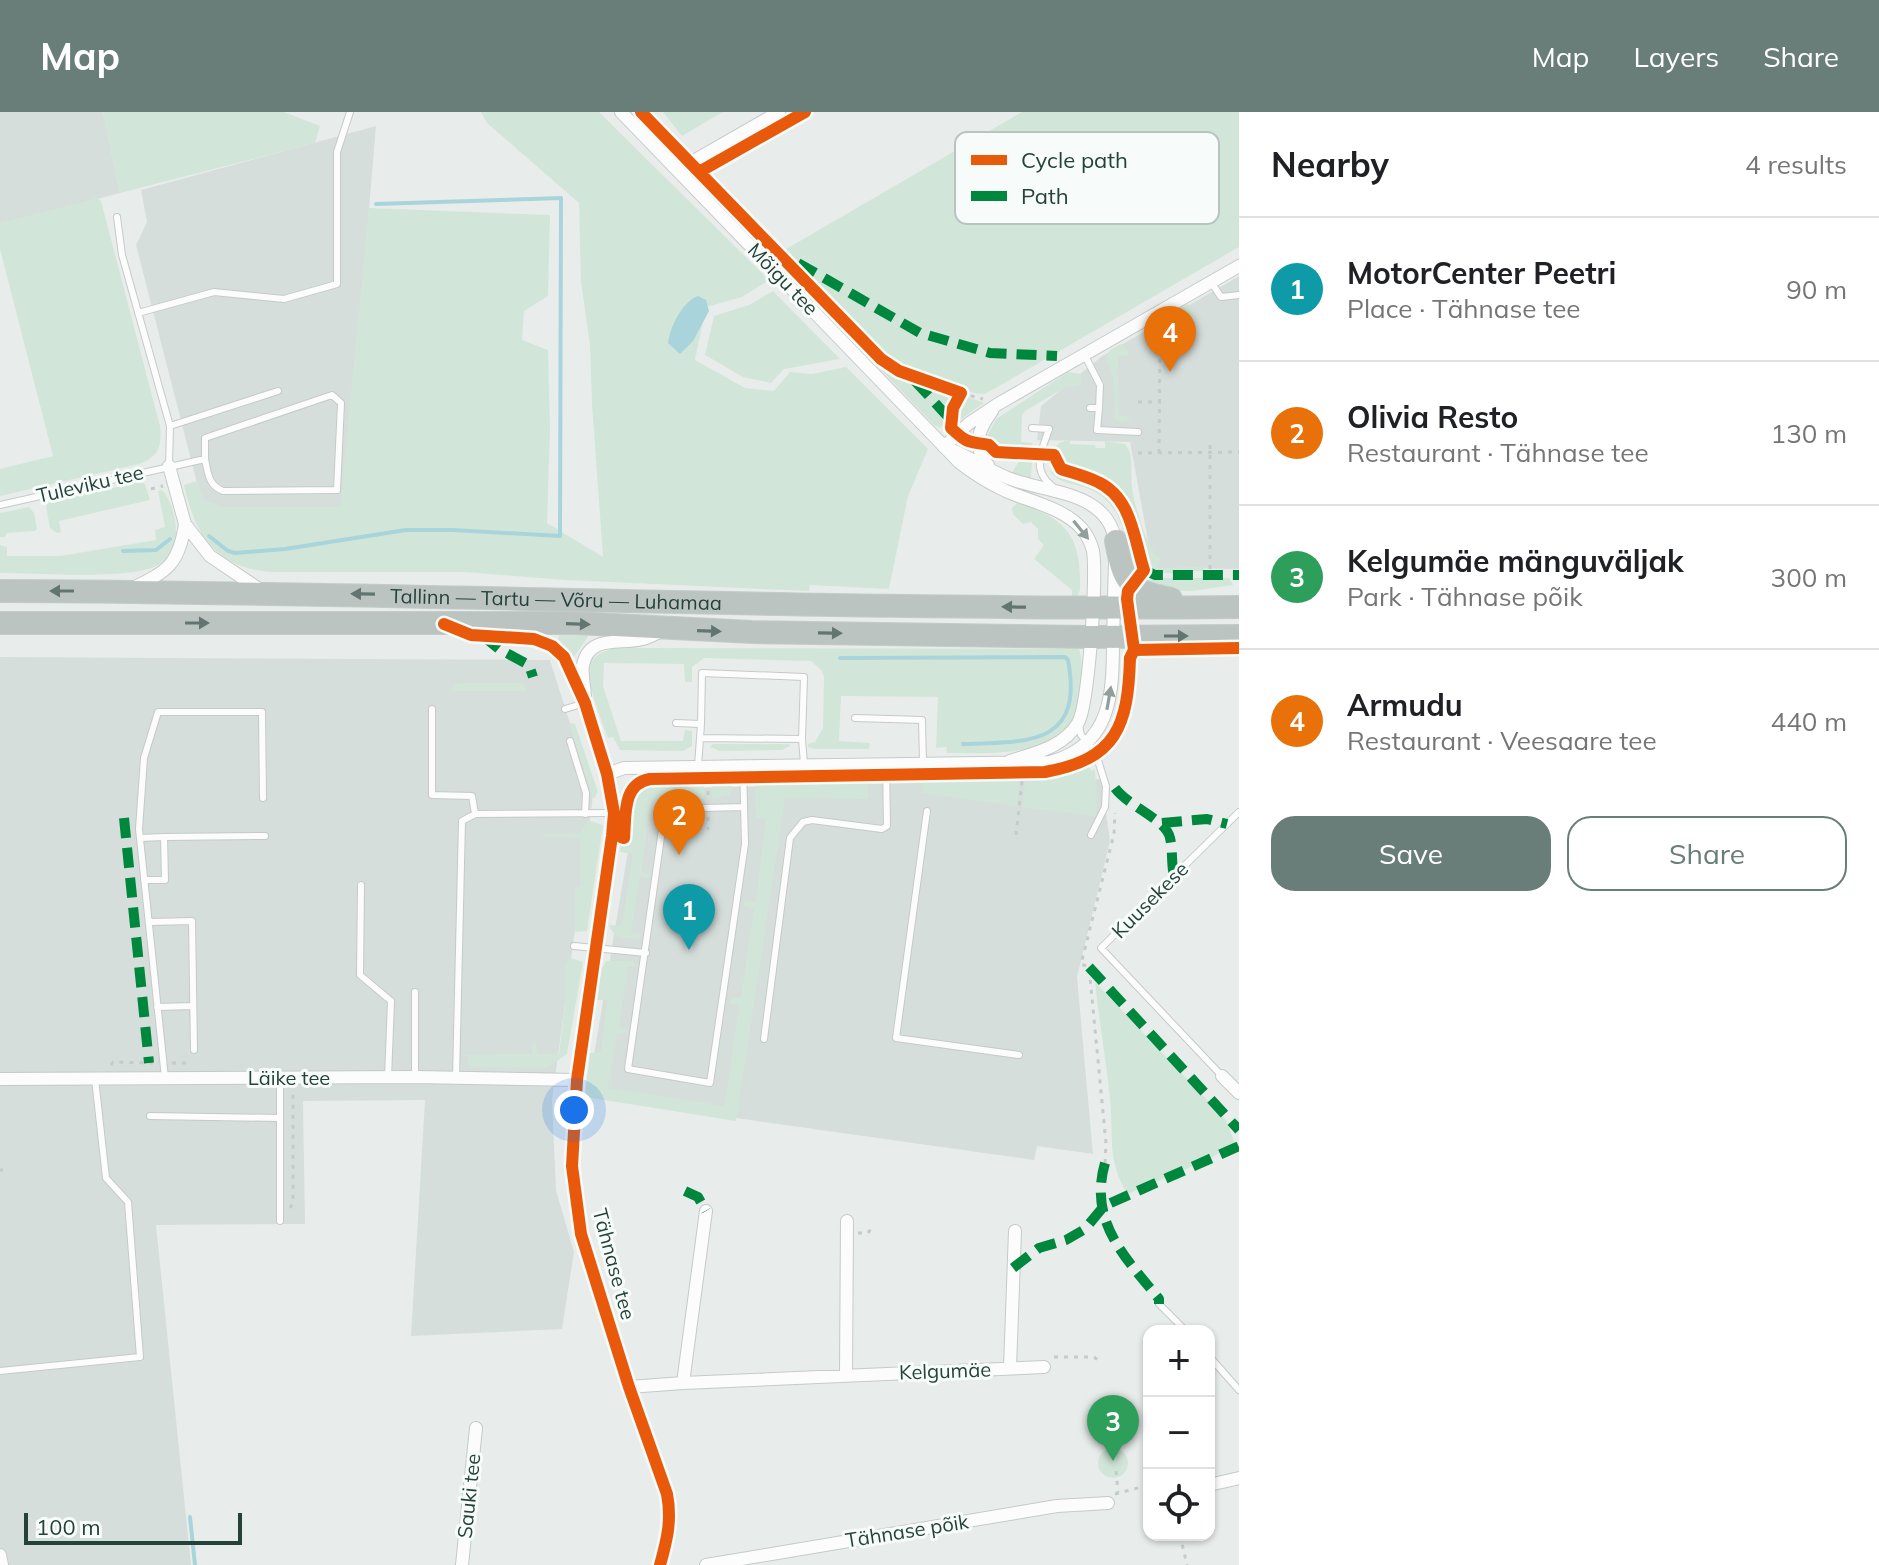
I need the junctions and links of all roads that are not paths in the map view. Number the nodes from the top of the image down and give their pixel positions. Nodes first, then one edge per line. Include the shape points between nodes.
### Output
1 (350, 112) edge
2 (621, 112) edge
3 (774, 113) edge
4 (679, 172) junction
5 (117, 217) dead end
6 (1239, 266) edge
7 (1211, 282) junction
8 (1239, 295) edge
9 (138, 313) junction
10 (1084, 354) junction
11 (278, 391) dead end
12 (998, 404) junction
13 (1090, 408) dead end
14 (1099, 408) junction
15 (170, 426) junction
16 (1032, 428) dead end
17 (1138, 432) dead end
18 (944, 447) junction
19 (205, 459) junction
20 (169, 466) junction
21 (992, 471) junction
22 (1058, 491) junction
23 (0, 505) edge
24 (185, 524) junction
25 (1116, 541) junction
26 (0, 591) edge
27 (125, 592) junction
28 (265, 592) junction
29 (1207, 607) junction
30 (1239, 607) edge
31 (1103, 608) junction
32 (0, 623) edge
33 (444, 624) junction
34 (665, 629) junction
35 (1239, 636) edge
36 (1090, 637) junction
37 (1113, 637) junction
38 (585, 703) junction
39 (432, 709) dead end
40 (565, 709) dead end
41 (855, 718) dead end
42 (1079, 722) junction
43 (676, 723) dead end
44 (701, 724) junction
45 (700, 738) junction
46 (802, 739) junction
47 (570, 741) dead end
48 (1087, 744) junction
49 (923, 763) junction
50 (804, 764) junction
51 (886, 764) junction
52 (1019, 770) junction
53 (696, 772) junction
54 (743, 772) junction
55 (607, 774) junction
56 (263, 798) dead end
57 (744, 807) junction
58 (927, 811) dead end
59 (1239, 812) edge
60 (614, 813) junction
61 (475, 814) junction
62 (585, 814) junction
63 (1091, 835) dead end
64 (265, 836) dead end
65 (164, 837) junction
66 (140, 838) junction
67 (144, 880) junction
68 (361, 885) dead end
69 (149, 922) junction
70 (574, 946) dead end
71 (596, 948) junction
72 (646, 953) junction
73 (415, 992) dead end
74 (193, 1006) junction
75 (157, 1007) junction
76 (764, 1039) dead end
77 (194, 1050) dead end
78 (1019, 1055) dead end
79 (1222, 1076) joint
80 (415, 1077) junction
81 (95, 1078) junction
82 (165, 1078) junction
83 (286, 1078) junction
84 (388, 1078) junction
85 (456, 1078) junction
86 (0, 1079) edge
87 (577, 1080) junction
88 (1239, 1093) edge
89 (150, 1116) dead end
90 (279, 1118) junction
91 (706, 1211) dead end
92 (280, 1221) road end
93 (847, 1221) dead end
94 (1015, 1231) dead end
95 (1159, 1304) dead end
96 (1180, 1325) edge
97 (1215, 1363) edge
98 (1044, 1367) road end
99 (1010, 1368) junction
100 (0, 1371) edge
101 (846, 1375) junction
102 (683, 1383) junction
103 (629, 1387) junction
104 (1239, 1390) edge
105 (476, 1428) dead end
106 (1239, 1478) edge
107 (1215, 1484) edge
108 (1108, 1503) road end
109 (0, 1555) edge
110 (2, 1565) edge
111 (462, 1565) edge
112 (660, 1565) edge
113 (706, 1565) edge

1 - 9 lane via 337,152 337,284 284,299 214,292
2 - 4 street, Mõigu tee
3 - 4 street
4 - 18 street, Mõigu tee
5 - 9 lane
6 - 7 street
7 - 8 lane via 1221,297
7 - 10 street
9 - 15 lane
10 - 12 street
10 - 14 lane via 1100,385
11 - 15 lane
12 - 18 street
12 - 21 street via 977,444
13 - 14 lane
14 - 17 lane via 1097,430
15 - 20 lane
16 - 22 lane via 1049,429 1039,469
18 - 21 street, Mõigu tee
18 -> 31 street, Mõigu tee via 974,474 1080,526 1093,551
19 - 19 lane via 210,481 223,491 337,490 341,403 332,395 205,438
19 - 20 lane
20 - 23 lane, Tuleviku tee
20 - 24 street, Tuleviku tee
21 - 22 street, Mõigu tee
22 - 25 street, Mõigu tee via 1096,507 1111,524
24 - 27 street via 174,562
24 - 28 street, Tuleviku tee via 218,563
25 - 29 highway via 1125,579 1133,586
25 - 31 street
27 -> 26 highway, Tallinn — Tartu — Võru — Luhamaa
27 - 28 highway, Tallinn — Tartu — Võru — Luhamaa
31 -> 28 highway, Tallinn — Tartu — Võru — Luhamaa
29 - 30 highway
29 - 31 highway, Tallinn — Tartu — Võru — Luhamaa
31 - 36 street
31 - 37 street
32 -> 33 highway, Tallinn — Tartu — Võru — Luhamaa
33 -> 34 highway, Tallinn — Tartu — Võru — Luhamaa
33 - 38 street via 471,635 526,637 552,646 564,657
34 -> 36 highway, Tallinn — Tartu — Võru — Luhamaa
34 - 38 street via 587,653
37 -> 35 highway, Tallinn — Tartu — Võru — Luhamaa
36 - 37 highway, Tallinn — Tartu — Võru — Luhamaa
36 - 42 street
48 -> 37 street via 1108,710
38 - 40 lane
38 - 55 street, Tähnase tee
39 - 61 lane via 432,795 472,796
41 - 49 lane via 922,720
42 - 48 lane
42 - 52 street
43 - 44 lane
44 - 45 lane
44 - 46 lane via 702,673 804,677
45 - 46 lane
45 - 53 lane
46 - 50 lane
47 - 62 lane via 586,793
48 - 52 street via 1070,757
48 - 63 lane via 1096,754 1106,786 1105,807
49 - 51 street
49 - 52 street
50 - 51 street
50 - 54 street
51 - 76 lane via 887,826 812,820 803,822 790,838
53 - 54 street
53 - 55 street via 624,768
54 - 57 lane
55 - 60 street, Tähnase tee
56 - 66 lane via 262,712 158,712 144,758
57 - 72 lane via 665,809
57 - 72 lane via 745,844 710,1083 628,1069
58 - 78 lane via 896,1038
59 - 79 lane, Kuusekese via 1101,948
60 - 62 lane
60 - 71 street, Tähnase tee
61 - 62 lane
61 - 85 lane via 462,821
64 - 65 lane
65 - 66 lane
65 - 67 lane via 165,880
66 - 67 lane
67 - 69 lane
68 - 84 lane via 360,975 391,1001
69 - 74 lane via 192,921
69 - 75 lane
70 - 71 lane
71 - 72 lane
71 - 87 street, Tähnase tee
73 - 80 lane
74 - 75 lane
74 - 77 lane
75 - 82 lane
79 - 88 street, Kuusekese
80 - 84 street, Läike tee
80 - 85 street, Läike tee
81 - 82 street, Läike tee
81 - 86 street, Läike tee
81 - 100 lane via 106,1178 128,1202 140,1357
82 - 83 street, Läike tee
83 - 84 street, Läike tee
83 - 90 lane
85 - 87 street, Läike tee
87 - 103 street, Tähnase tee via 572,1166 581,1234
89 - 90 lane
90 - 92 lane
91 - 102 street
93 - 101 street
94 - 99 street
95 - 96 lane
97 - 104 lane
98 - 99 street, Kelgumäe
99 - 101 street, Kelgumäe
101 - 102 street, Kelgumäe
102 - 103 street, Kelgumäe
103 - 112 street, Tähnase tee via 669,1502 670,1529
105 - 111 street, Sauki tee
106 - 107 street
108 - 113 street, Tähnase põik via 1057,1506
109 - 110 street

